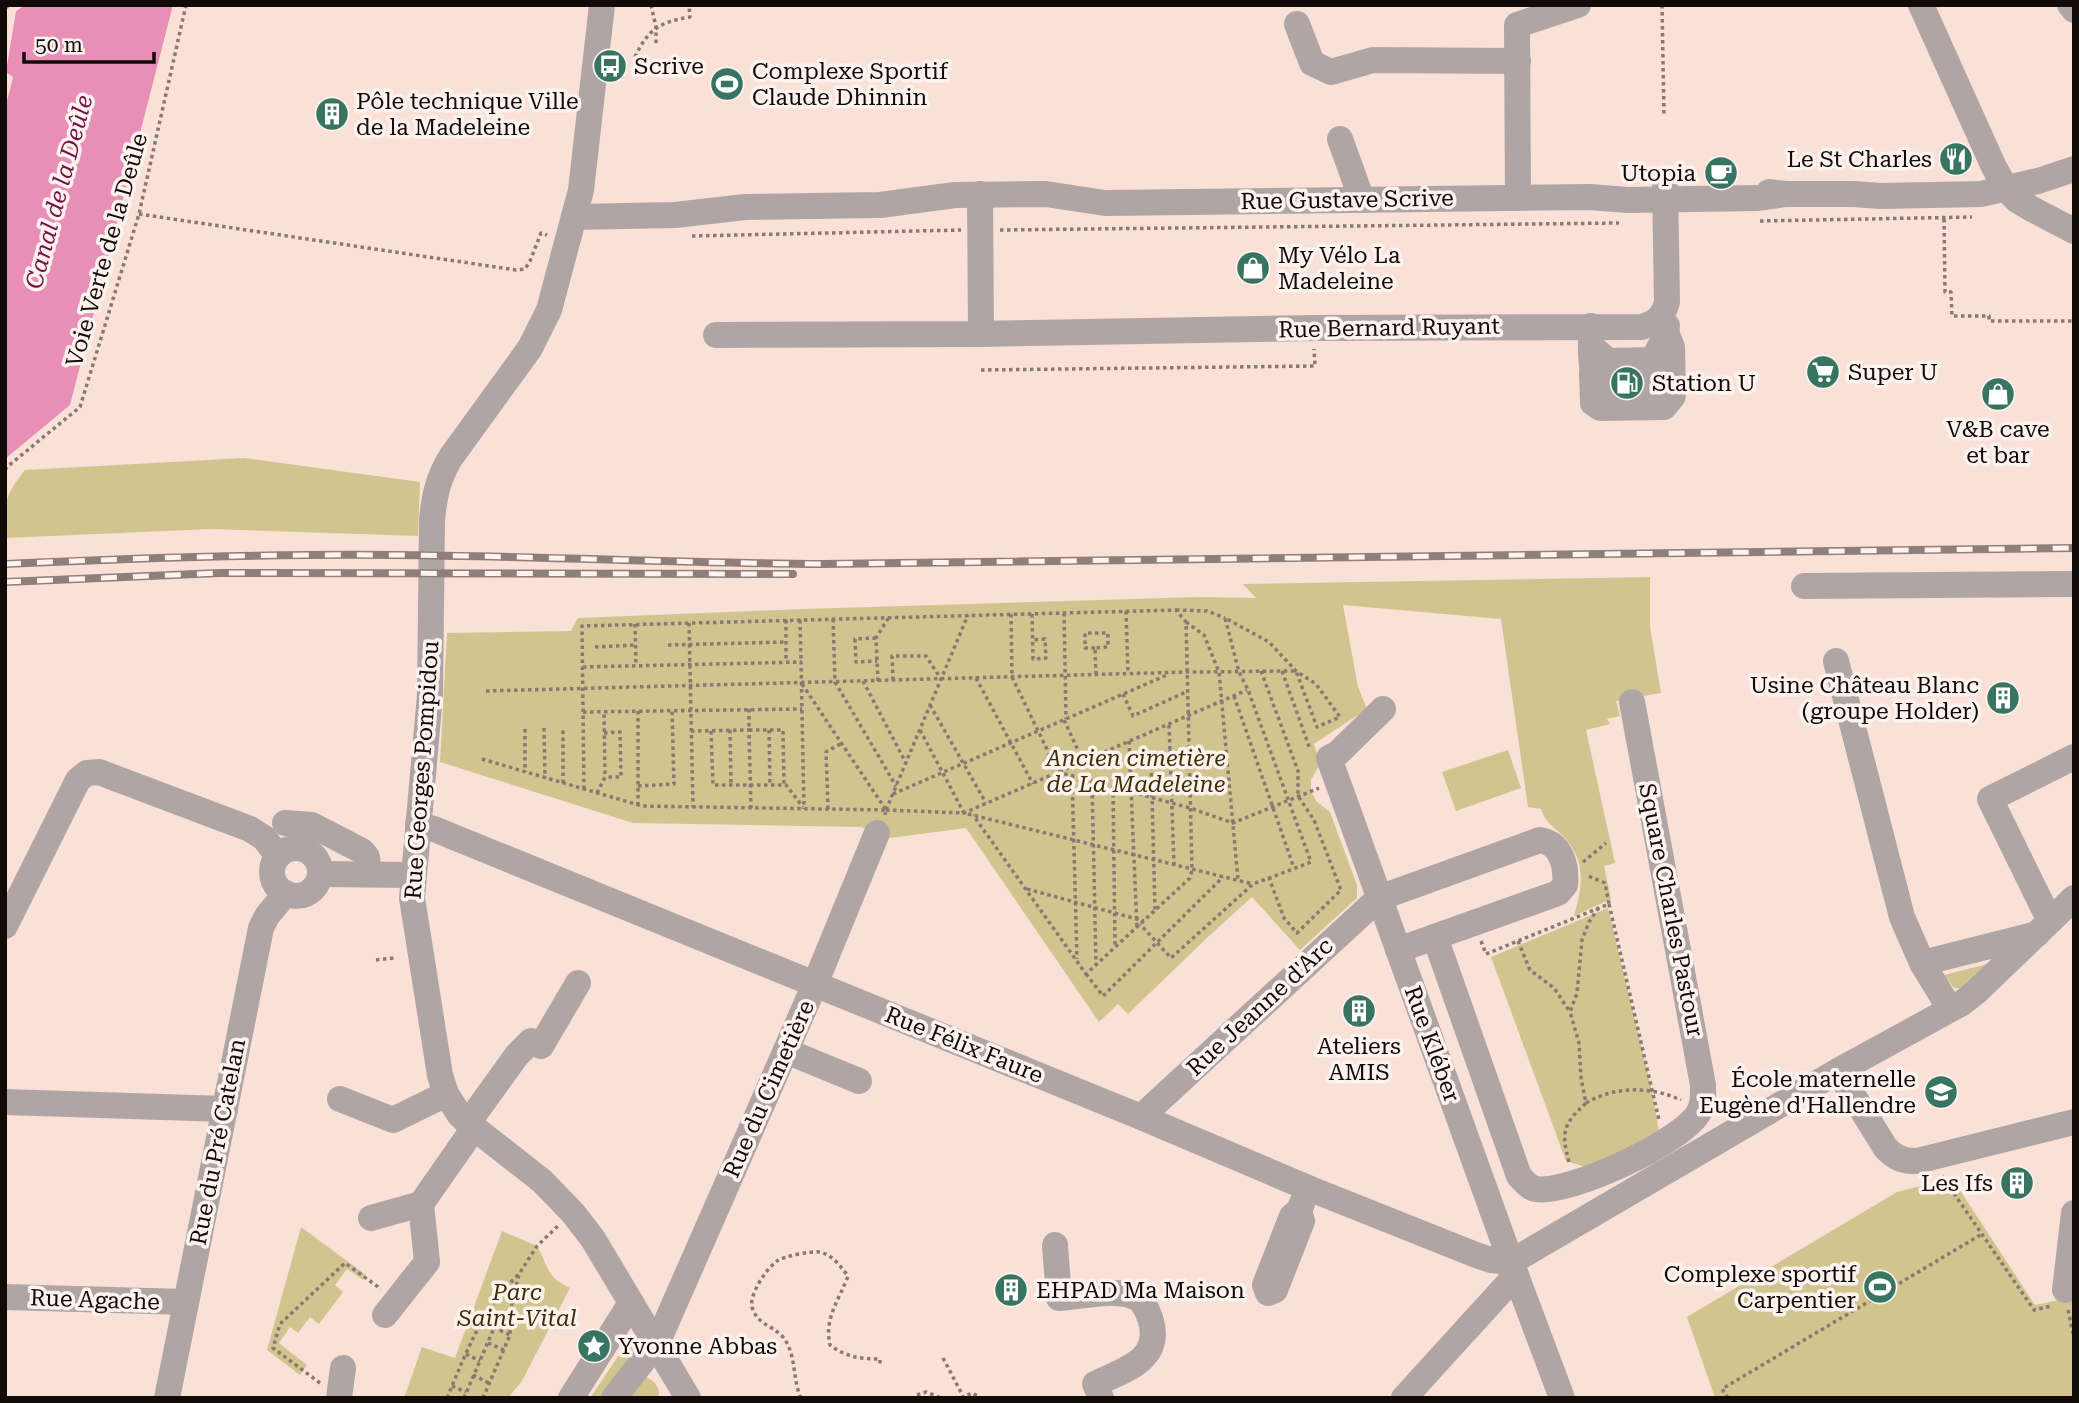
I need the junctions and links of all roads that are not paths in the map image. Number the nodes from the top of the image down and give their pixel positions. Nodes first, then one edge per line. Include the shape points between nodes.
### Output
1 (602, 5) edge
2 (1578, 5) edge
3 (1921, 5) edge
4 (2070, 5) edge
5 (2074, 10) edge
6 (1297, 24) dead end
7 (1518, 61) junction
8 (1340, 139) dead end
9 (2074, 160) edge
10 (2074, 169) edge
11 (2003, 184) junction
12 (1665, 192) junction
13 (1518, 198) junction
14 (1362, 200) junction
15 (980, 211) junction
16 (573, 220) junction
17 (2074, 231) edge
18 (1667, 302) junction
19 (981, 334) junction
20 (716, 335) dead end
21 (1667, 335) junction
22 (1592, 336) junction
23 (1653, 360) junction
24 (1592, 373) junction
25 (2074, 584) edge
26 (1804, 586) dead end
27 (1836, 661) dead end
28 (1632, 702) dead end
29 (1383, 709) dead end
30 (2074, 757) edge
31 (882, 822) road end
32 (418, 825) junction
33 (282, 834) junction
34 (320, 874) junction
35 (369, 874) junction
36 (413, 875) junction
37 (286, 893) junction
38 (1379, 898) junction
39 (2074, 898) edge
40 (5, 926) edge
41 (2044, 927) junction
42 (1435, 937) junction
43 (1398, 950) junction
44 (1922, 962) junction
45 (578, 983) dead end
46 (816, 985) junction
47 (1950, 1009) junction
48 (786, 1051) junction
49 (1838, 1071) junction
50 (859, 1082) dead end
51 (446, 1094) junction
52 (340, 1099) dead end
53 (5, 1102) edge
54 (225, 1109) junction
55 (1141, 1117) junction
56 (2074, 1122) edge
57 (471, 1126) junction
58 (1662, 1142) junction
59 (1676, 1166) junction
60 (421, 1203) junction
61 (2074, 1213) edge
62 (371, 1218) dead end
63 (1055, 1245) dead end
64 (1514, 1269) junction
65 (5, 1297) edge
66 (2062, 1300) road end
67 (186, 1302) junction
68 (631, 1303) junction
69 (391, 1308) road end
70 (656, 1344) junction
71 (343, 1368) dead end
72 (679, 1394) edge
73 (167, 1398) edge
74 (339, 1398) edge
75 (571, 1398) edge
76 (614, 1398) edge
77 (1101, 1398) edge
78 (1404, 1398) edge
79 (1562, 1398) edge

1 - 16 street, Rue Georges Pompidou
2 - 7 street via 1517,25
3 - 11 street
4 - 5 street
6 - 7 street via 1312,63 1331,72 1373,60
7 - 13 street
8 - 14 street
9 - 11 street via 2057,162
10 - 11 street
11 - 12 street, Rue Gustave Scrive via 1964,195 1786,194 1767,198
11 - 17 street via 2032,209
12 - 13 street, Rue Gustave Scrive via 1628,200
12 - 18 street
13 - 14 street, Rue Gustave Scrive
14 - 15 street, Rue Gustave Scrive via 1105,203
15 - 16 street, Rue Gustave Scrive via 696,202
15 - 19 street
16 - 32 street, Rue Georges Pompidou via 539,334 457,447 437,486 432,520 430,695
18 - 21 street
18 - 22 street, Rue Bernard Ruyant via 1662,316 1650,324
19 - 20 street, Rue Bernard Ruyant
19 - 22 street, Rue Bernard Ruyant via 1314,328
21 - 23 street
21 - 24 street via 1672,347 1673,396 1664,407 1600,408 1593,403
22 - 23 street via 1608,361
22 - 24 street
23 - 24 street via 1650,387 1608,387
25 - 26 street
27 - 44 street via 1898,904
28 - 58 street, Square Charles Pastour via 1703,1085 1699,1112 1685,1128
29 - 38 street, Rue Kléber via 1327,765
30 - 41 street via 1990,799
31 - 46 street, Rue du Cimetière
32 - 36 street, Rue Georges Pompidou
32 - 46 street, Rue Félix Faure
33 - 34 street via 312,854
33 - 35 street via 307,824 362,851
33 - 37 street via 272,867 276,886
33 - 40 street via 264,838 99,772 87,773 78,780
34 - 35 street
34 - 37 street via 308,892
35 - 36 street
36 - 51 street, Rue Georges Pompidou via 414,913
37 - 54 street, Rue du Pré Catelan via 261,928
38 - 42 street via 1540,840 1556,848 1566,877 1558,893
38 - 43 street, Rue Kléber
38 - 55 street, Rue Jeanne d'Arc
39 - 41 street
41 - 44 street
41 - 47 street via 1976,992
42 - 43 street
42 - 58 street via 1519,1176 1532,1189 1574,1183 1615,1168
43 - 64 street, Rue Kléber
44 - 47 street
45 - 57 street via 541,1046 531,1041 517,1055
46 - 48 street, Rue du Cimetière
46 - 55 street, Rue Félix Faure
47 - 49 street
48 - 50 street
48 - 70 street, Rue du Cimetière
49 - 56 street via 1890,1153 1908,1161
49 - 59 street
51 - 52 street via 394,1120
51 - 57 street, Rue Georges Pompidou
53 - 54 street
54 - 67 street, Rue du Pré Catelan
55 - 64 street, Rue Félix Faure via 1304,1200
57 - 60 street
57 - 68 street, Rue Georges Pompidou via 542,1181 573,1213
58 - 59 street
59 - 64 street
60 - 62 street
60 - 69 street via 427,1262
61 - 66 street
63 - 77 street via 1059,1298 1120,1293 1136,1297 1152,1325 1154,1338 1142,1361 1095,1384
64 - 78 street
64 - 79 street, Rue Kléber
65 - 67 street, Rue Agache
67 - 73 street, Rue du Pré Catelan
68 - 70 street, Rue Georges Pompidou
68 - 75 street
70 - 72 street, Rue Georges Pompidou
70 - 76 street, Rue du Cimetière
71 - 74 street

